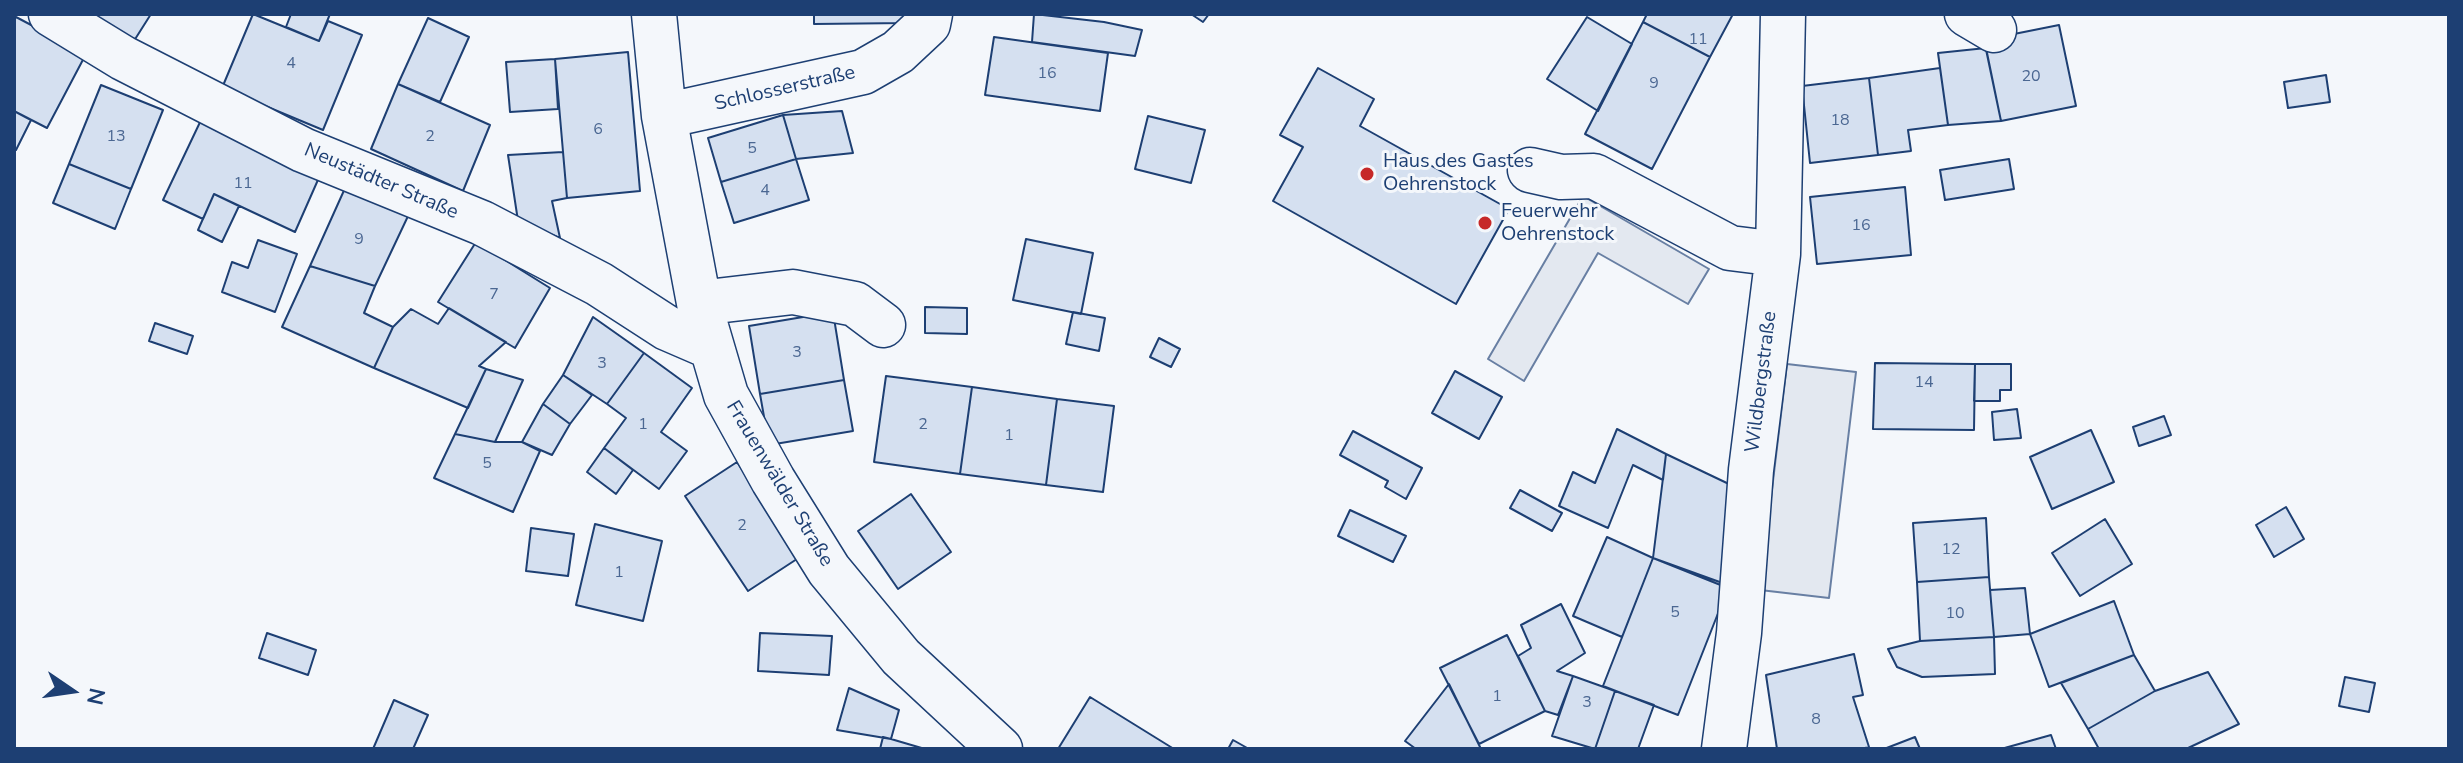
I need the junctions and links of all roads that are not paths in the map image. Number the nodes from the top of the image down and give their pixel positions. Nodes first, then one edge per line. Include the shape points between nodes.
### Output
1 (51, 14) edge
2 (654, 14) edge
3 (930, 14) edge
4 (1783, 14) edge
5 (1798, 14) edge
6 (664, 116) junction
7 (1530, 170) dead end
8 (1778, 254) junction
9 (699, 303) junction
10 (883, 325) dead end
11 (711, 347) junction
12 (1000, 749) edge
13 (1724, 749) edge

1 - 11 street, Neustädter Straße via 123,58 289,143 482,223 599,284 667,328
2 - 6 street, Frauenwälder Straße
3 - 6 street, Schlosserstraße via 928,24 898,52 863,72
4 - 5 street
4 - 8 street, Wildbergstraße
6 - 9 street, Frauenwälder Straße
7 - 8 street via 1561,177 1594,176 1730,248
8 - 13 street, Wildbergstraße
9 - 10 street via 793,292 855,304
9 - 11 street, Frauenwälder Straße
11 - 12 street, Frauenwälder Straße via 726,395 829,570 901,657

